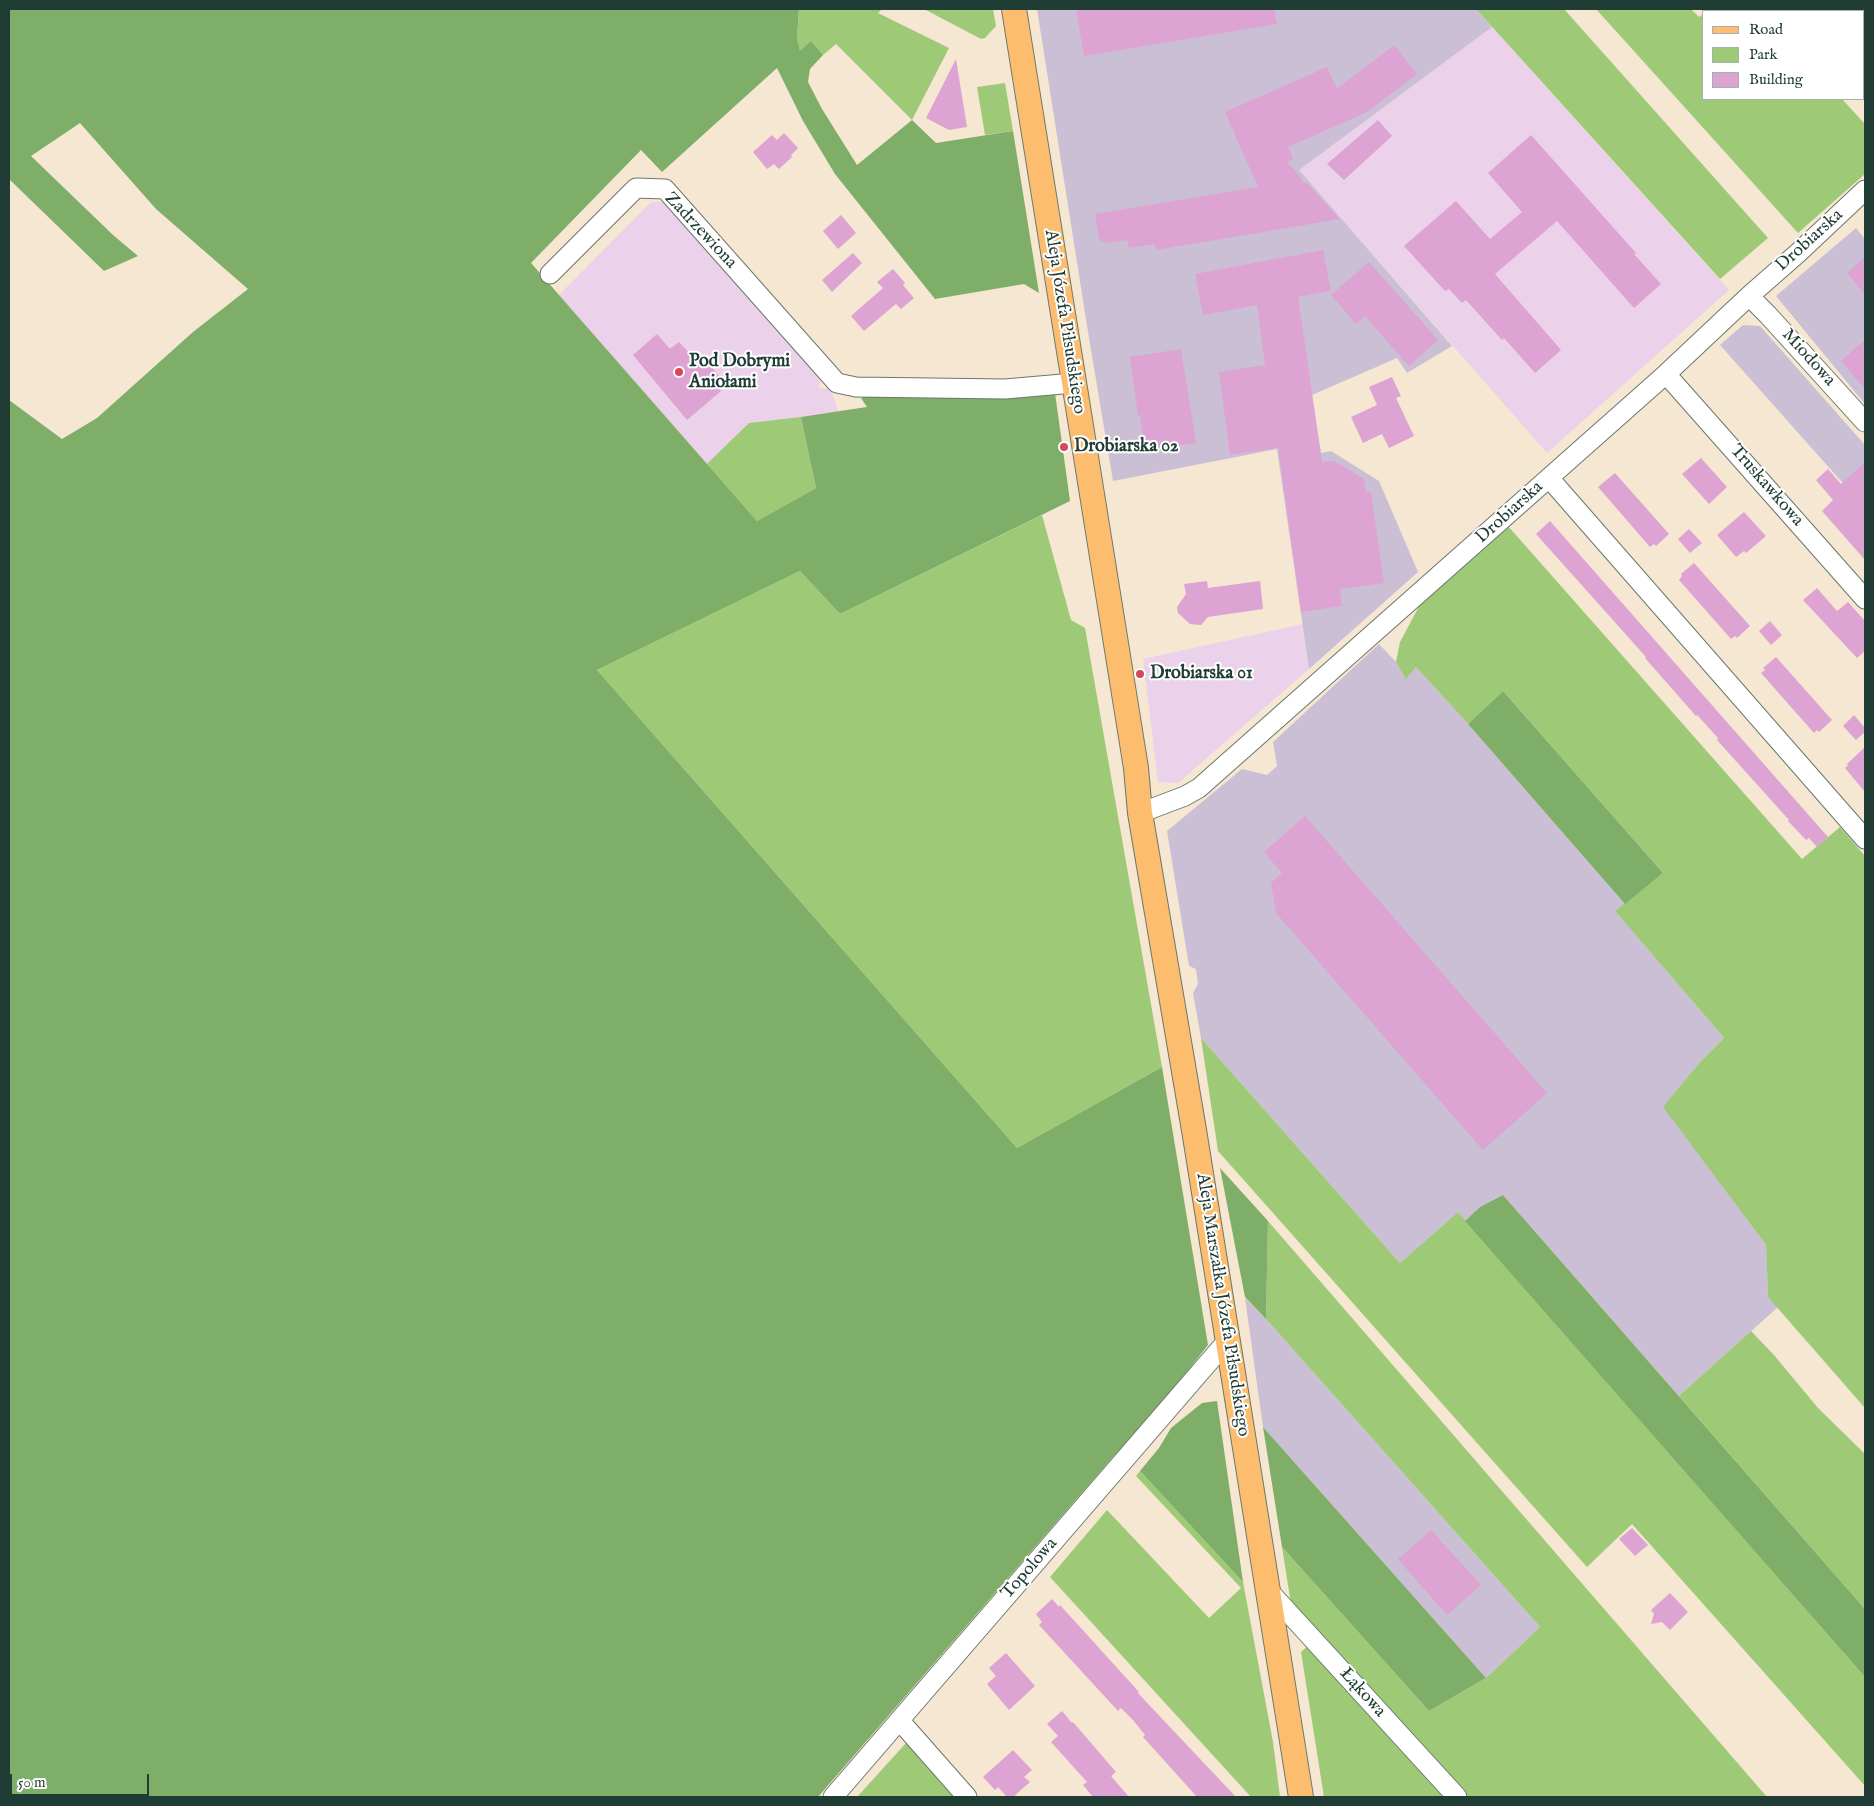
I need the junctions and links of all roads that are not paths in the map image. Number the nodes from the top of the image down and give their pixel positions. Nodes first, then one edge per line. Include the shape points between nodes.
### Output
1 (1014, 9) edge
2 (1865, 190) edge
3 (550, 274) dead end
4 (1748, 296) junction
5 (1666, 374) junction
6 (1074, 383) junction
7 (1865, 422) edge
8 (1549, 478) junction
9 (1865, 599) edge
10 (1140, 813) junction
11 (1865, 839) edge
12 (1227, 1341) junction
13 (1267, 1588) junction
14 (900, 1721) junction
15 (833, 1797) edge
16 (967, 1797) edge
17 (1301, 1797) edge
18 (1457, 1797) edge

1 - 6 main road, Aleja Józefa Piłsudskiego
2 - 4 street, Drobiarska
3 - 6 street, Zadrzewiona via 636,188 665,189 837,384 1005,389
4 - 5 street, Drobiarska
4 - 7 street, Miodowa
5 - 8 street, Drobiarska
5 - 9 street, Truskawkowa
6 - 10 main road, Aleja Józefa Piłsudskiego via 1136,768
8 - 10 street, Drobiarska via 1199,788
8 - 11 street
10 - 12 main road, Aleja Marszałka Józefa Piłsudskiego
12 - 13 main road, Aleja Marszałka Józefa Piłsudskiego
12 - 14 street, Topolowa
13 - 17 main road, Aleja Marszałka Józefa Piłsudskiego
13 - 18 street, Łąkowa
14 - 15 street, Topolowa
14 - 16 street

